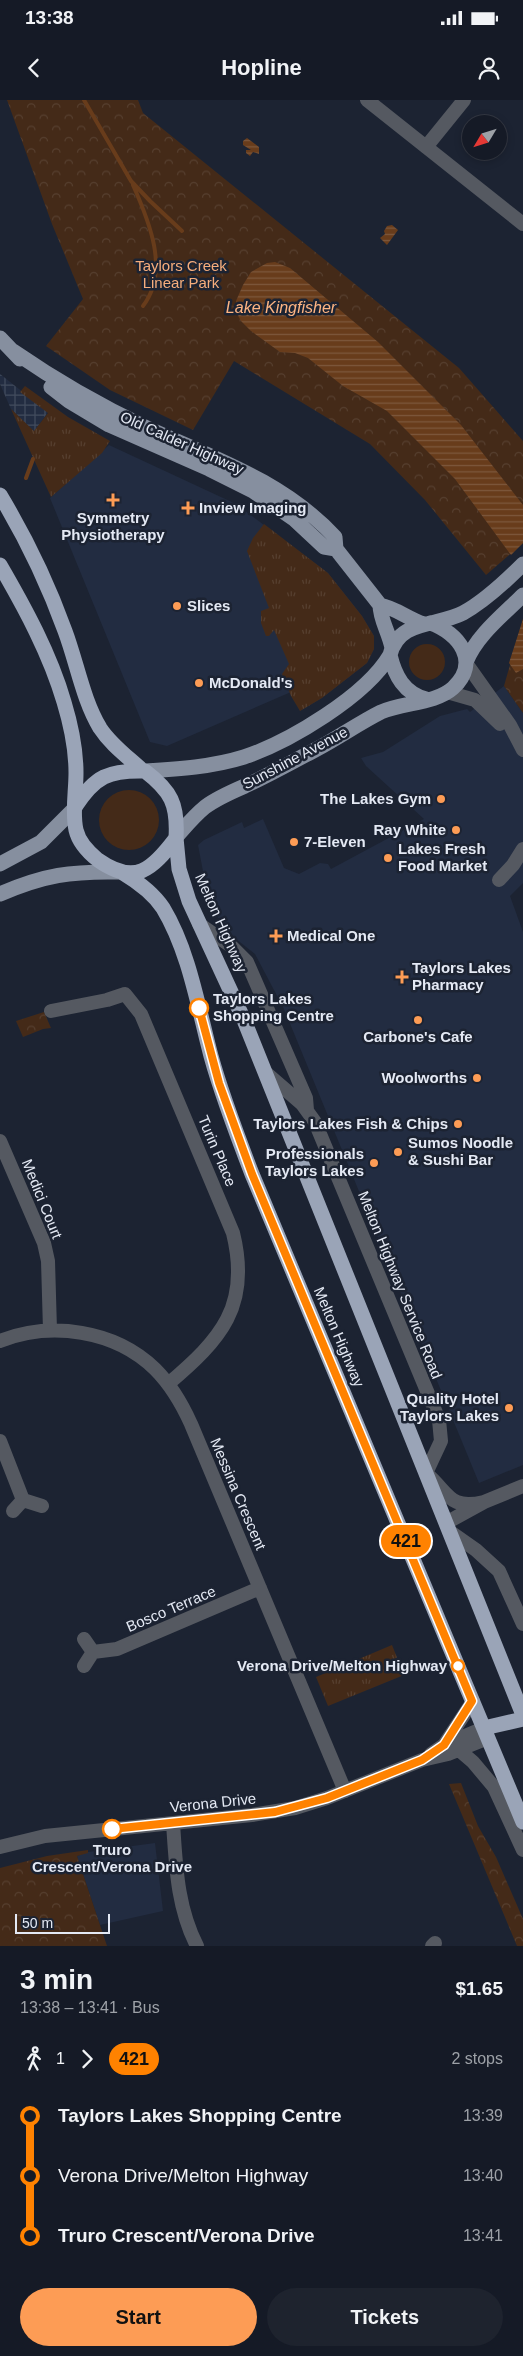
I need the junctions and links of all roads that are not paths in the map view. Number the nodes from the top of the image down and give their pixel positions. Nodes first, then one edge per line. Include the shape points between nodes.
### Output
1 (367, 100) edge
2 (464, 100) edge
3 (426, 147) junction
4 (523, 224) edge
5 (0, 338) edge
6 (0, 495) edge
7 (0, 565) edge
8 (519, 568) edge
9 (523, 595) edge
10 (380, 605) junction
11 (427, 624) junction
12 (391, 651) junction
13 (466, 662) junction
14 (447, 692) junction
15 (426, 699) junction
16 (522, 749) edge
17 (144, 771) junction
18 (75, 808) junction
19 (176, 838) junction
20 (522, 855) edge
21 (0, 864) edge
22 (121, 873) junction
23 (499, 880) dead end
24 (0, 894) edge
25 (199, 924) junction
26 (51, 1011) dead end
27 (265, 1071) junction
28 (307, 1110) junction
29 (0, 1141) edge
30 (50, 1330) junction
31 (0, 1341) edge
32 (168, 1384) junction
33 (0, 1441) edge
34 (426, 1473) junction
35 (523, 1486) edge
36 (23, 1500) junction
37 (484, 1502) junction
38 (42, 1506) dead end
39 (13, 1511) dead end
40 (448, 1527) junction
41 (260, 1588) junction
42 (523, 1624) edge
43 (84, 1640) dead end
44 (93, 1652) junction
45 (84, 1666) dead end
46 (472, 1701) junction
47 (523, 1715) edge
48 (523, 1720) edge
49 (486, 1733) junction
50 (444, 1745) junction
51 (459, 1750) junction
52 (422, 1760) junction
53 (345, 1791) junction
54 (523, 1822) edge
55 (173, 1823) junction
56 (0, 1847) edge
57 (523, 1850) edge
58 (197, 1946) edge

1 - 3 street
2 - 3 street
3 - 4 street
5 - 10 main road, Old Calder Highway via 13,352 92,401 230,463 269,493 327,528 335,537 336,549
6 - 17 highway via 54,601 96,721 113,744
7 - 18 highway via 36,632 65,703 74,749
8 - 11 main road via 463,613
9 - 13 main road via 472,648
10 - 11 main road, Old Calder Highway
10 - 12 main road, Old Calder Highway via 380,616 388,630
11 - 12 main road via 409,628
11 - 13 main road via 446,630 457,640
12 - 15 main road via 396,674 404,686
12 - 17 main road, Sunshine Avenue via 370,680 353,694 306,726 268,746 219,763
13 - 14 main road via 461,677
13 - 16 street via 510,725
14 - 15 main road
14 - 16 street via 475,700
15 - 19 main road, Sunshine Avenue via 382,712 214,801
17 - 18 highway via 118,771 104,777 90,787
17 - 19 highway via 165,788 172,799
18 - 21 main road via 40,842
18 - 22 highway via 74,822 80,843 92,855
19 - 22 highway via 152,865 133,873
19 - 25 highway, Melton Highway via 182,880
20 - 23 street
22 - 24 main road via 61,874
22 - 46 highway, Melton Highway via 157,900 173,928 219,1083 242,1147
25 - 27 highway, Melton Highway via 228,982
25 - 28 street, Melton Highway Service Road via 225,941 247,962 306,1098
26 - 32 street, Turin Place via 125,994 132,1000 233,1232 239,1268 235,1301 229,1317 214,1340
27 - 28 street, Melton Highway Service Road
27 - 34 highway, Melton Highway
28 - 34 street, Melton Highway Service Road via 318,1128 441,1426 441,1441
29 - 30 street, Medici Court via 44,1243 48,1261
30 - 31 street, Messina Crescent
30 - 32 street, Messina Crescent via 74,1331 110,1341 142,1358
32 - 41 street, Messina Crescent via 192,1424
33 - 36 street
34 - 37 street via 453,1501 467,1506
34 - 40 highway, Melton Highway
35 - 37 street
36 - 38 street
36 - 39 street
37 - 40 street
40 - 42 street via 499,1571
40 - 47 highway, Melton Highway
41 - 44 street, Bosco Terrace via 117,1649
41 - 53 street, Messina Crescent
43 - 44 street
44 - 45 street
46 - 49 highway, Melton Highway
46 - 50 street
48 - 49 highway
49 - 50 street, Verona Drive
49 - 51 street, Verona Drive
49 - 54 highway, Melton Highway
50 - 52 street, Verona Drive
51 - 52 street, Verona Drive
51 - 57 street via 494,1787
52 - 53 street, Verona Drive
53 - 55 street, Verona Drive via 275,1812
55 - 56 street, Verona Drive via 45,1836
55 - 58 street via 179,1894

